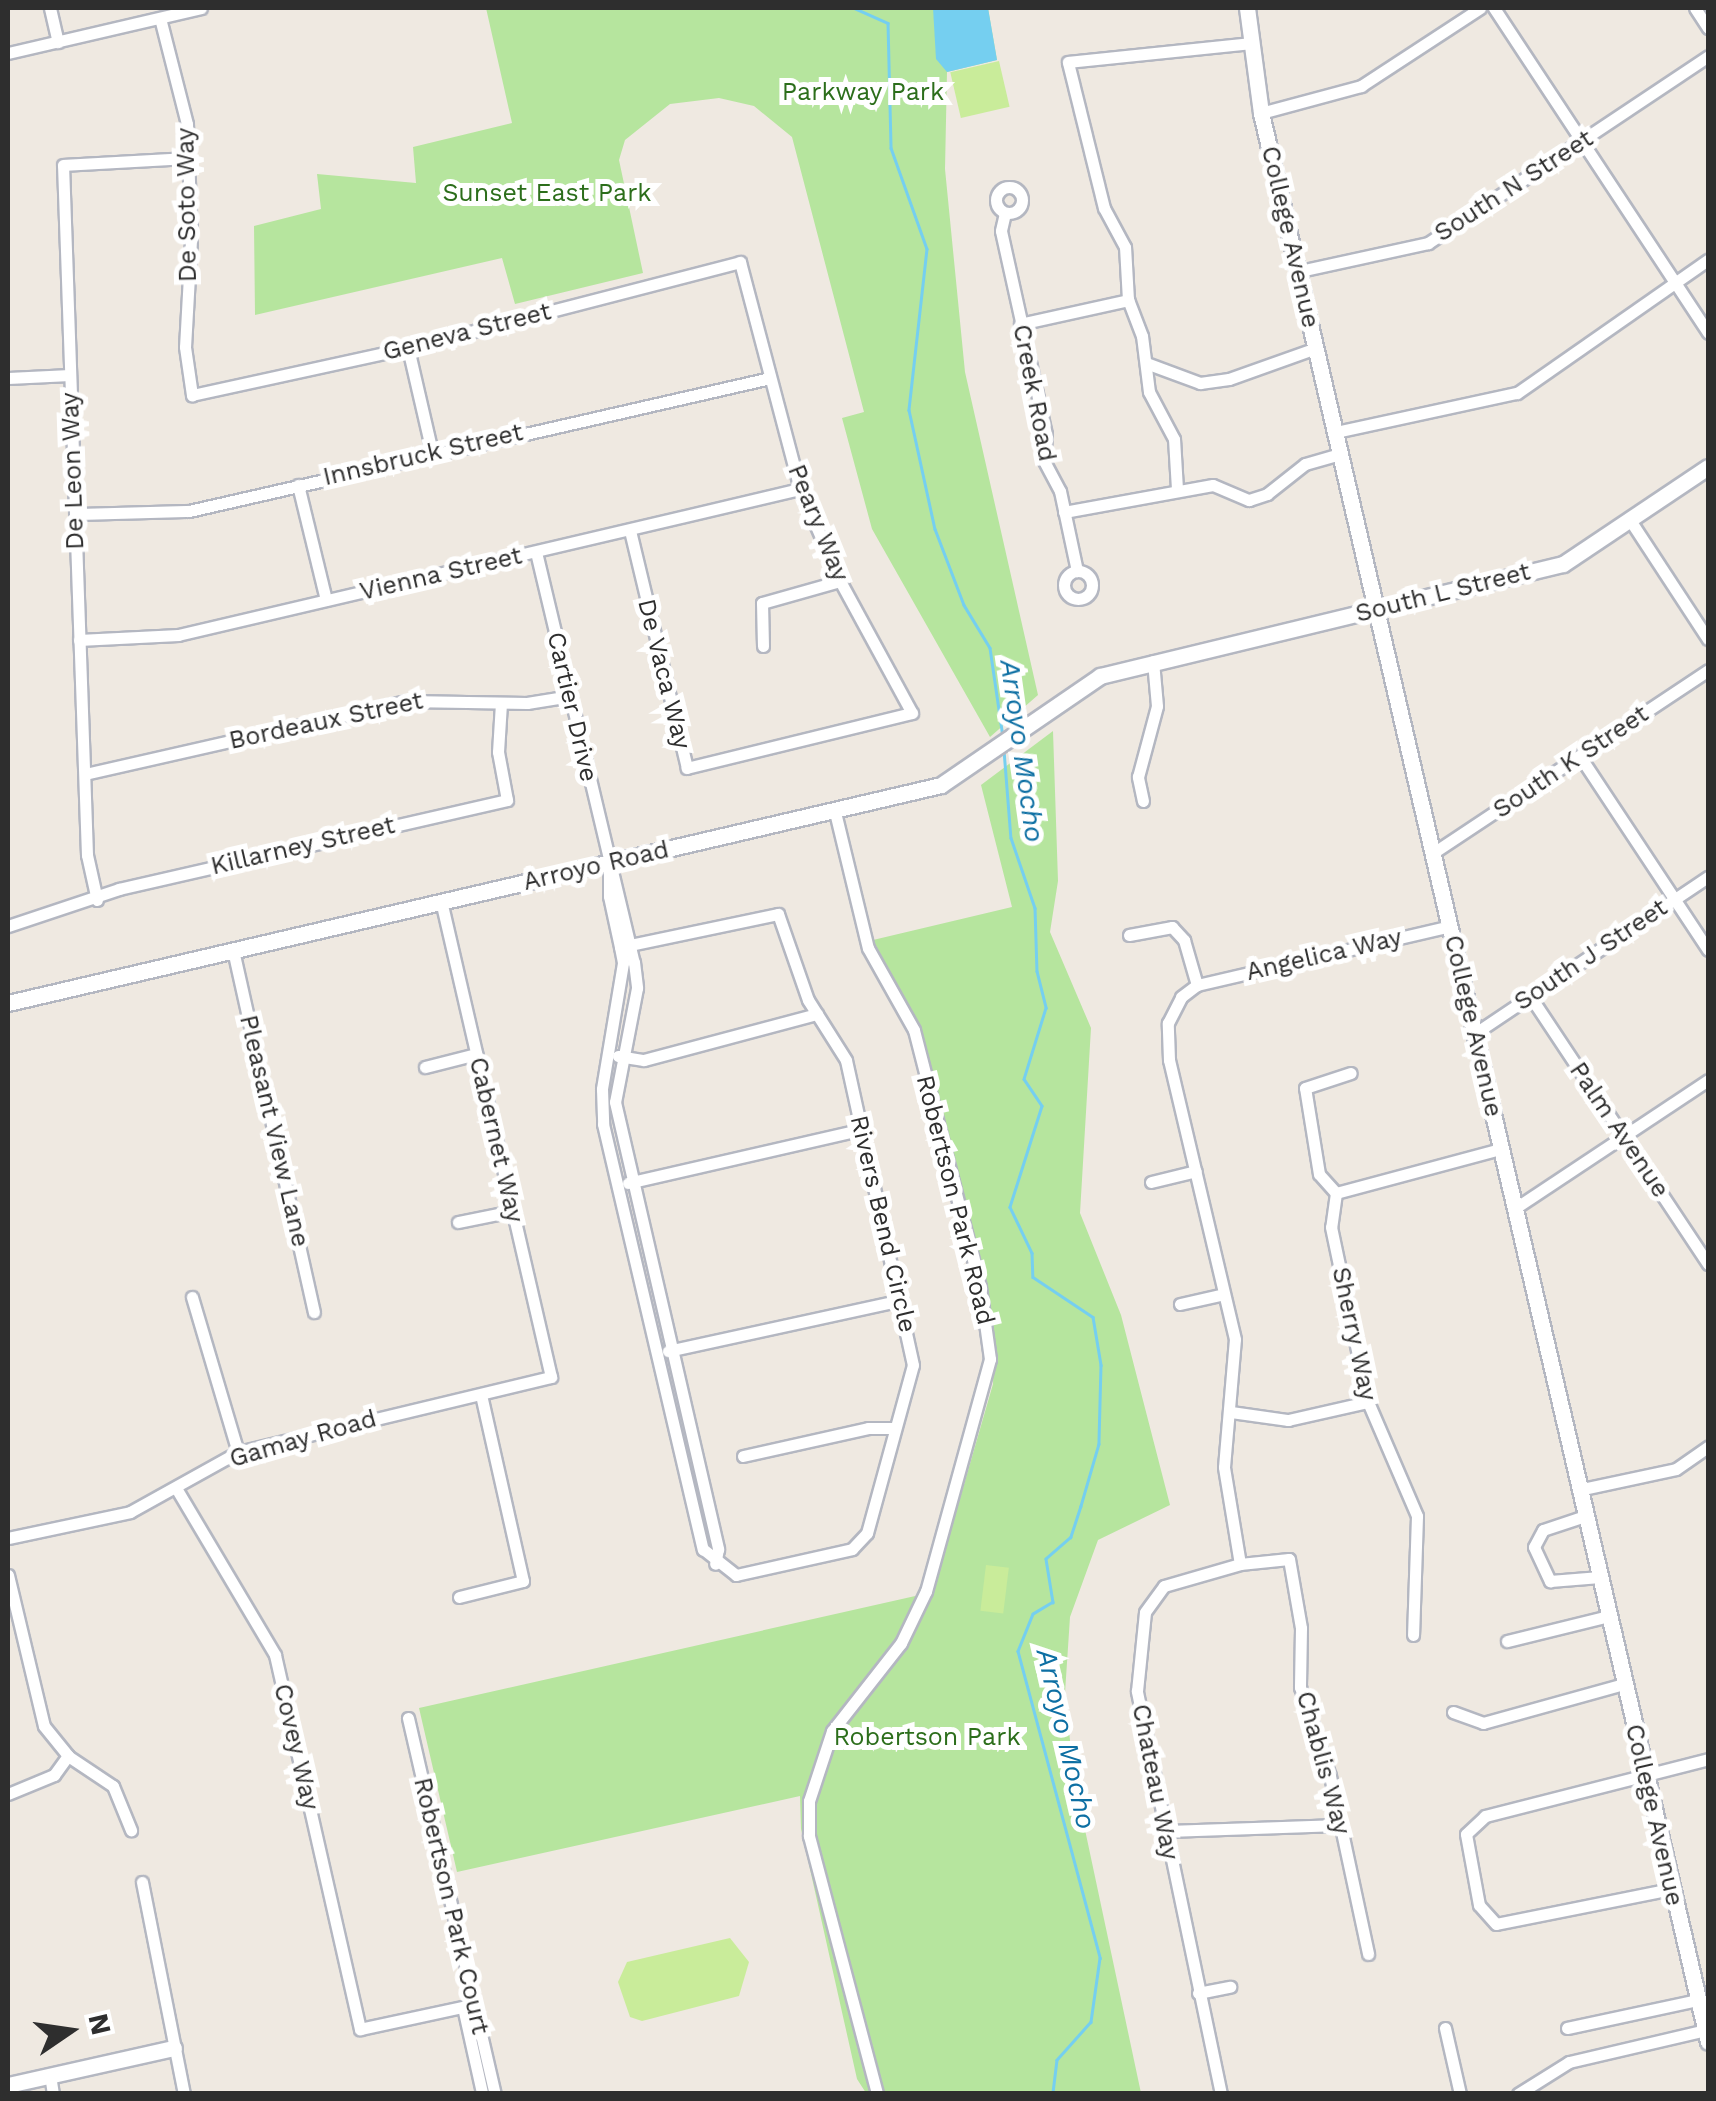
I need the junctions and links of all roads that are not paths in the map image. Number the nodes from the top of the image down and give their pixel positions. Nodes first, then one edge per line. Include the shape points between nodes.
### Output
1 (50, 8) edge
2 (201, 8) edge
3 (1247, 8) edge
4 (1480, 8) edge
5 (1494, 8) edge
6 (1694, 8) edge
7 (160, 18) junction
8 (1708, 28) edge
9 (58, 42) junction
10 (1251, 43) junction
11 (8, 54) edge
12 (1708, 56) edge
13 (1261, 112) junction
14 (1581, 142) junction
15 (187, 158) junction
16 (1005, 213) dead end
17 (1708, 260) edge
18 (740, 262) joint
19 (1300, 271) junction
20 (1675, 282) junction
21 (1128, 300) junction
22 (1020, 324) junction
23 (1708, 333) edge
24 (408, 348) junction
25 (1316, 348) junction
26 (1146, 363) junction
27 (70, 375) junction
28 (8, 378) edge
29 (770, 378) junction
30 (192, 395) joint
31 (1336, 432) junction
32 (432, 452) junction
33 (1339, 454) junction
34 (1708, 467) edge
35 (298, 485) junction
36 (1176, 488) junction
37 (800, 489) junction
38 (1064, 512) junction
39 (75, 514) junction
40 (1630, 520) junction
41 (630, 531) junction
42 (536, 552) junction
43 (1077, 571) dead end
44 (840, 581) junction
45 (326, 600) junction
46 (1376, 609) junction
47 (1708, 639) edge
48 (79, 640) junction
49 (763, 646) dead end
50 (1153, 662) junction
51 (1708, 670) edge
52 (570, 696) junction
53 (502, 702) junction
54 (912, 714) joint
55 (1581, 758) junction
56 (84, 774) junction
57 (1143, 801) dead end
58 (835, 812) junction
59 (1433, 853) junction
60 (608, 863) junction
61 (1708, 877) edge
62 (1675, 899) junction
63 (97, 900) junction
64 (442, 902) junction
65 (8, 926) edge
66 (1450, 926) junction
67 (1129, 935) dead end
68 (625, 945) junction
69 (233, 950) junction
70 (1708, 950) edge
71 (1198, 985) junction
72 (1530, 996) junction
73 (8, 1002) edge
74 (817, 1014) junction
75 (1474, 1034) junction
76 (476, 1054) junction
77 (609, 1054) junction
78 (624, 1057) junction
79 (424, 1067) dead end
80 (1351, 1073) dead end
81 (1708, 1080) edge
82 (862, 1129) junction
83 (1624, 1136) junction
84 (1500, 1149) junction
85 (1196, 1171) junction
86 (631, 1182) junction
87 (1151, 1182) dead end
88 (617, 1186) junction
89 (1336, 1193) junction
90 (1514, 1210) junction
91 (512, 1211) junction
92 (458, 1222) dead end
93 (1708, 1264) edge
94 (1224, 1294) junction
95 (192, 1297) dead end
96 (902, 1300) junction
97 (1180, 1304) dead end
98 (314, 1312) dead end
99 (655, 1346) junction
100 (672, 1353) junction
101 (551, 1377) joint
102 (481, 1395) junction
103 (1368, 1402) junction
104 (1231, 1412) junction
105 (895, 1428) junction
106 (1708, 1447) edge
107 (238, 1452) junction
108 (743, 1456) dead end
109 (176, 1488) junction
110 (1578, 1490) junction
111 (1585, 1516) junction
112 (8, 1538) edge
113 (715, 1564) junction
114 (1240, 1564) junction
115 (8, 1574) edge
116 (1600, 1577) junction
117 (459, 1597) dead end
118 (1608, 1616) junction
119 (1413, 1634) dead end
120 (1507, 1641) dead end
121 (1624, 1684) junction
122 (1452, 1712) dead end
123 (408, 1718) dead end
124 (68, 1756) junction
125 (1708, 1759) edge
126 (1646, 1776) junction
127 (8, 1794) edge
128 (1341, 1824) junction
129 (131, 1830) dead end
130 (1166, 1831) junction
131 (142, 1882) dead end
132 (1671, 1888) junction
133 (1368, 1954) dead end
134 (1230, 1987) dead end
135 (1198, 1993) junction
136 (1698, 2000) junction
137 (1444, 2028) dead end
138 (1567, 2028) dead end
139 (1707, 2036) edge
140 (174, 2048) junction
141 (50, 2076) junction
142 (8, 2085) edge
143 (52, 2094) edge
144 (184, 2094) edge
145 (482, 2094) edge
146 (495, 2094) edge
147 (876, 2094) edge
148 (1221, 2094) edge
149 (1460, 2094) edge
150 (1518, 2094) edge

1 - 9 street
2 - 7 street
3 - 10 street, College Avenue
4 - 13 street via 1361,86
5 - 14 street
6 - 8 street
7 - 9 street
7 - 15 street, De Soto Way via 187,124
9 - 11 street
10 - 13 street, College Avenue
10 - 21 street via 1068,62 1104,208 1125,247
12 - 14 street, South N Street
13 - 19 street, College Avenue
14 - 19 street, South N Street via 1428,243
14 - 20 street
15 - 27 street, De Leon Way via 63,165
15 - 30 street, De Soto Way via 192,240 185,346
16 - 22 street, Creek Road via 1001,231
17 - 20 street
18 - 24 street, Geneva Street
18 - 29 street, Peary Way
19 - 25 street, College Avenue
20 - 23 street
20 - 31 street via 1517,393
21 - 22 street
21 - 26 street
22 - 38 street, Creek Road via 1046,434 1044,461
24 - 30 street, Geneva Street
24 - 32 street
25 - 26 street via 1230,379 1200,382
25 - 31 street, College Avenue
26 - 36 street via 1149,392 1174,439
27 - 28 street
27 - 39 street, De Leon Way
29 - 32 street, Innsbruck Street
29 - 37 street, Peary Way
31 - 33 street, College Avenue
32 - 35 street, Innsbruck Street
33 - 36 street via 1305,464 1249,500 1213,485
33 - 46 street, College Avenue
34 - 40 street, South L Street
35 - 39 street, Innsbruck Street via 165,514
35 - 45 street
36 - 38 street
37 - 41 street, Vienna Street
37 - 44 street, Peary Way
38 - 43 street, Creek Road
39 - 48 street, De Leon Way
40 - 46 street, South L Street via 1563,564
40 - 47 street
41 - 42 street, Vienna Street
41 - 54 street, De Vaca Way via 687,768
42 - 45 street, Vienna Street
42 - 52 street, Cartier Drive
44 - 49 street via 762,603
44 - 54 street, Peary Way
45 - 48 street, Vienna Street via 178,634
46 - 50 street, South L Street
46 - 59 street, College Avenue
48 - 56 street, De Leon Way
50 - 57 street via 1157,706 1138,776
50 - 58 street, Arroyo Road via 1100,676 941,785
51 - 55 street, South K Street
52 - 53 street, Bordeaux Street
52 - 60 street, Cartier Drive
53 - 56 street, Bordeaux Street via 407,701
53 - 63 street, Killarney Street via 498,752 507,800
55 - 59 street, South K Street
55 - 62 street
56 - 63 street, De Leon Way via 87,855
58 - 60 street, Arroyo Road
58 - 147 street, Robertson Park Road via 868,948 914,1030 980,1287 990,1359 926,1592 901,1643 832,1731 809,1801 809,1836
59 - 66 street, College Avenue
60 - 64 street, Arroyo Road
60 - 68 street
61 - 62 street, South J Street
62 - 70 street
62 - 72 street, South J Street
63 - 65 street, Killarney Street
64 - 69 street, Arroyo Road
64 - 76 street, Cabernet Way
66 - 71 street, Angelica Way
66 - 75 street, College Avenue
67 - 71 street via 1172,927 1184,940
68 - 74 street, Rivers Bend Circle via 778,914
68 - 77 street
68 - 78 street via 637,988
69 - 73 street, Arroyo Road
69 - 98 street, Pleasant View Lane
71 - 85 street via 1172,1011 1168,1042
72 - 75 street, South J Street
72 - 83 street, Palm Avenue
74 - 78 street via 644,1060
74 - 82 street, Rivers Bend Circle via 846,1060
75 - 84 street, College Avenue
76 - 79 street
76 - 91 street, Cabernet Way
77 - 78 street
77 - 88 street via 601,1108
78 - 86 street via 615,1102
80 - 89 street via 1305,1088 1319,1174
81 - 83 street
82 - 86 street
82 - 96 street, Rivers Bend Circle
83 - 90 street
83 - 93 street, Palm Avenue
84 - 89 street
84 - 90 street, College Avenue
85 - 87 street
85 - 94 street
86 - 88 street
86 - 100 street
88 - 99 street
89 - 103 street, Sherry Way via 1331,1227
90 - 110 street, College Avenue
91 - 92 street
91 - 101 street, Cabernet Way
94 - 97 street
94 - 104 street via 1235,1338
95 - 107 street
96 - 100 street
96 - 105 street, Rivers Bend Circle via 914,1365
99 - 100 street
99 - 113 street via 703,1549
100 - 113 street via 718,1549
101 - 102 street, Gamay Road
102 - 107 street, Gamay Road
102 - 117 street via 522,1581
103 - 104 street via 1288,1420
103 - 119 street, Sherry Way via 1417,1516
104 - 114 street via 1224,1467
105 - 108 street
105 - 113 street, Rivers Bend Circle via 861,1544 746,1574
106 - 110 street via 1676,1469
107 - 109 street, Gamay Road
109 - 112 street, Gamay Road via 130,1512
109 - 145 street, Covey Way via 275,1655 360,2029 463,2006
110 - 111 street, College Avenue
111 - 116 street, College Avenue
111 - 116 street via 1543,1530 1534,1547 1550,1581
114 - 128 street, Chablis Way via 1289,1560 1301,1628 1300,1687
114 - 130 street, Chateau Way via 1164,1586 1145,1612 1137,1691
115 - 124 street via 38,1708
116 - 118 street, College Avenue
118 - 120 street
118 - 121 street, College Avenue
121 - 122 street via 1483,1723
121 - 126 street, College Avenue
123 - 146 street, Robertson Park Court
124 - 127 street via 54,1774
124 - 129 street via 112,1786
125 - 126 street
126 - 132 street, College Avenue
126 - 132 street via 1485,1816 1466,1834 1466,1855 1479,1904 1496,1924
128 - 130 street
128 - 133 street, Chablis Way
130 - 135 street, Chateau Way
131 - 140 street
132 - 136 street, College Avenue
134 - 135 street
135 - 148 street, Chateau Way
136 - 138 street
136 - 139 street, College Avenue
137 - 149 street
139 - 150 street via 1569,2062
140 - 141 street
140 - 144 street
141 - 142 street
141 - 143 street

